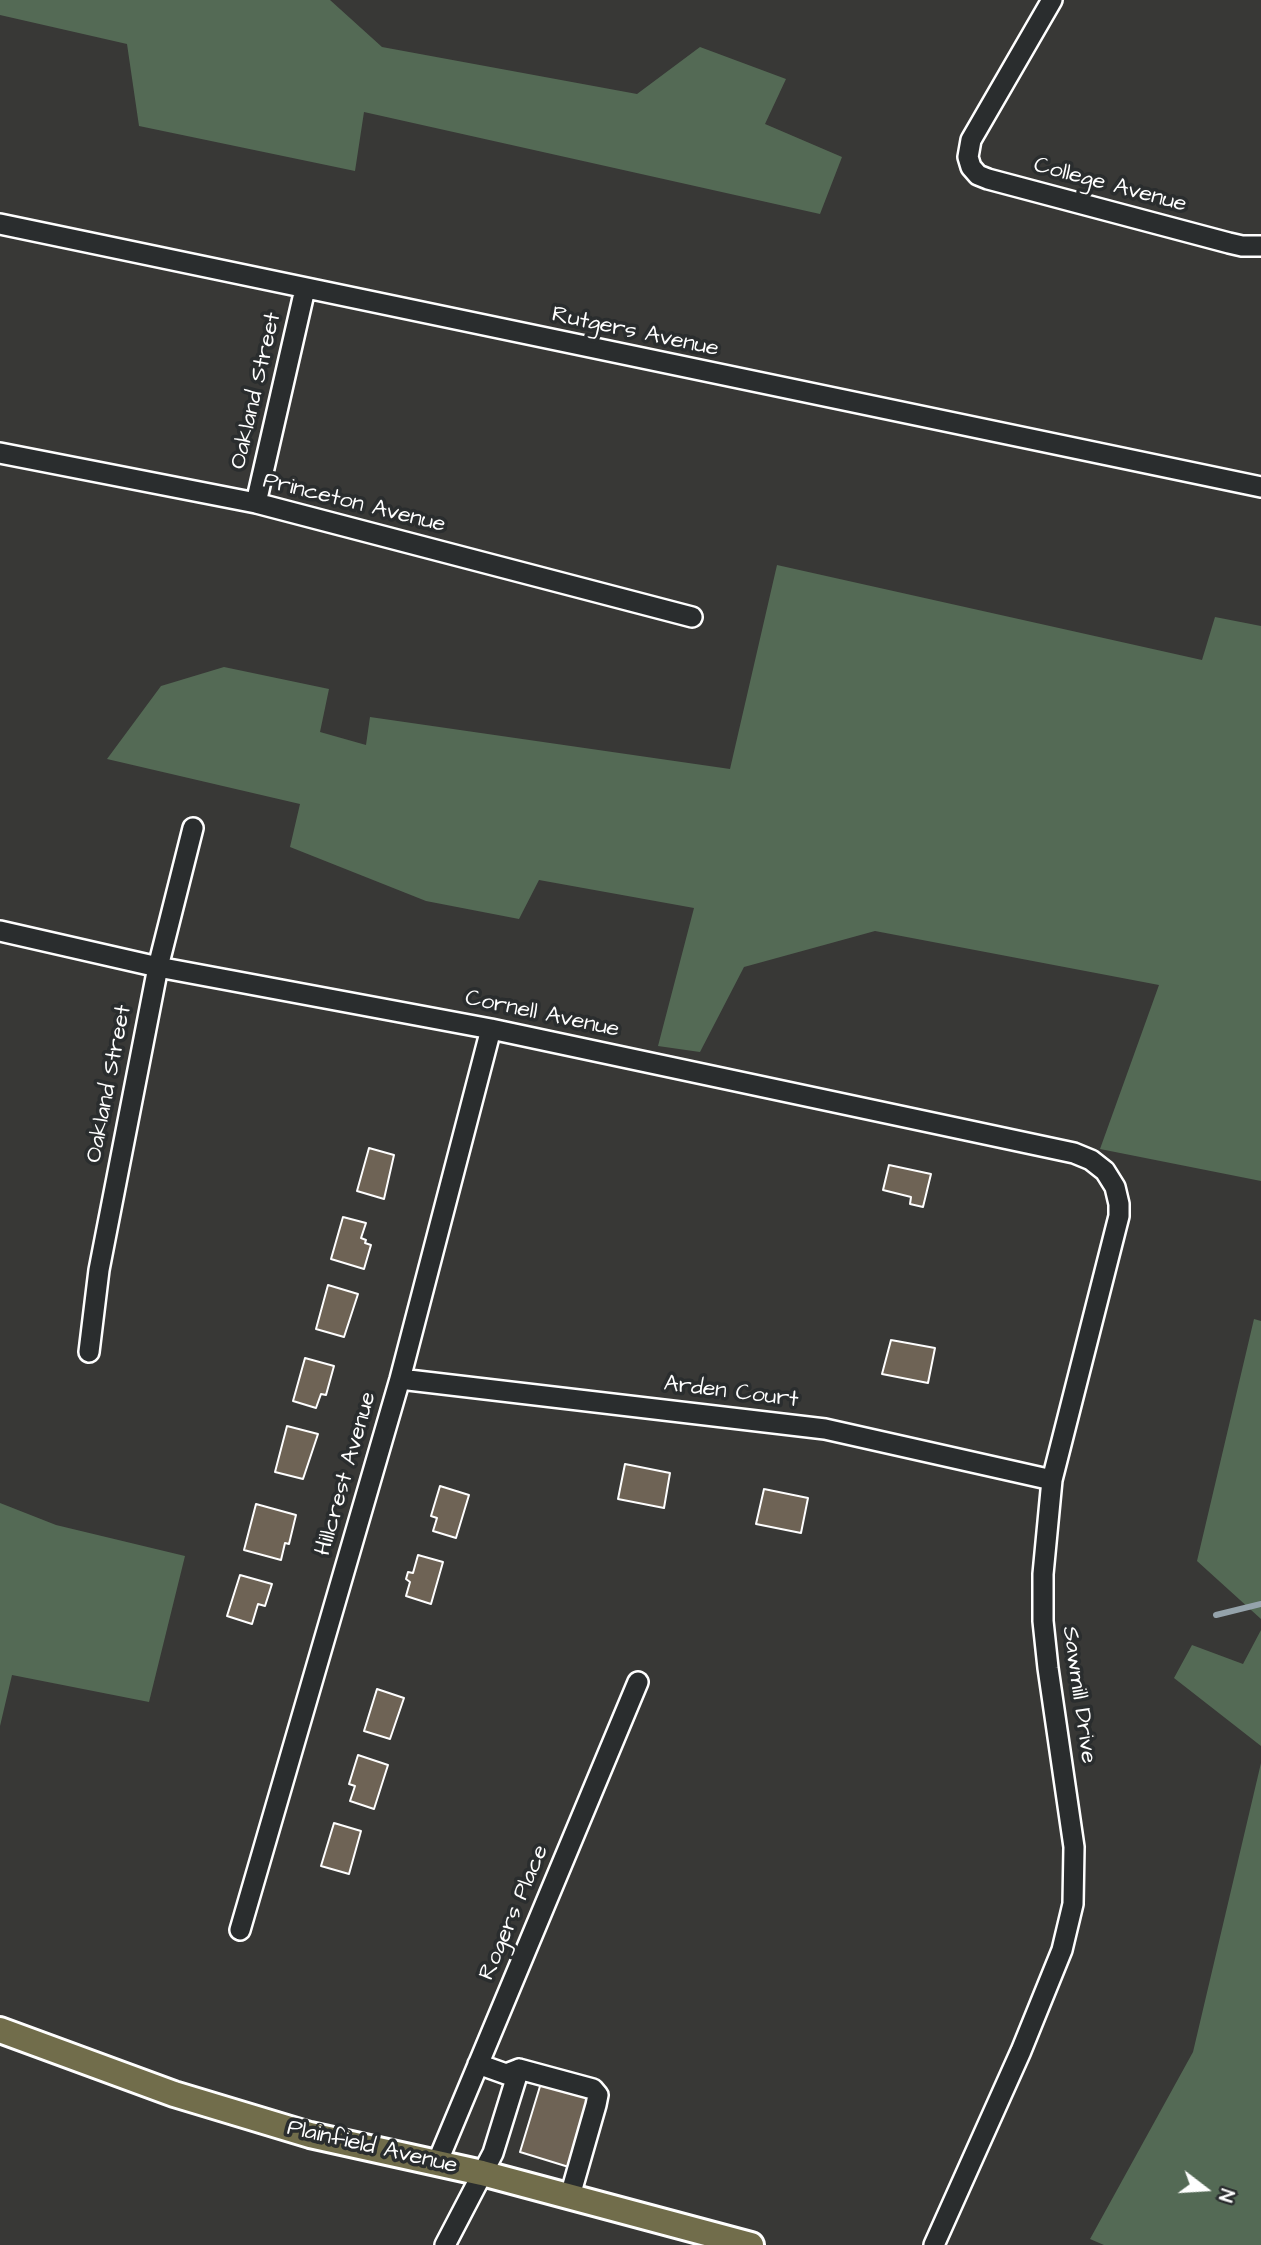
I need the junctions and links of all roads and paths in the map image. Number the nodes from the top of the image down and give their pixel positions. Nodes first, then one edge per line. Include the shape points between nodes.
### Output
1 (1052, 0) edge
2 (0, 224) edge
3 (1261, 246) edge
4 (305, 289) junction
5 (0, 453) edge
6 (1261, 487) edge
7 (256, 503) junction
8 (692, 617) dead end
9 (193, 828) dead end
10 (0, 931) edge
11 (158, 967) junction
12 (491, 1029) junction
13 (1074, 1153) joint
14 (89, 1352) dead end
15 (400, 1378) junction
16 (1052, 1480) junction
17 (638, 1682) dead end
18 (240, 1930) dead end
19 (0, 2030) edge
20 (478, 2064) junction
21 (519, 2069) junction
22 (437, 2163) junction
23 (482, 2173) junction
24 (570, 2196) junction
25 (444, 2245) edge
26 (751, 2245) edge
27 (934, 2245) edge

1 - 3 street, College Avenue via 968,147 971,167 988,179 1229,243
2 - 4 street, Rutgers Avenue
4 - 6 street, Rutgers Avenue
4 - 7 street, Oakland Street
5 - 7 street, Princeton Avenue
7 - 8 street, Princeton Avenue
9 - 11 street, Oakland Street
10 - 11 street, Cornell Avenue
11 - 12 street, Cornell Avenue
11 - 14 street, Oakland Street via 99,1270
12 - 13 street, Cornell Avenue
12 - 15 street, Hillcrest Avenue
13 - 16 street, Sawmill Drive via 1105,1171 1115,1187 1119,1216
15 - 16 street, Arden Court via 825,1429
15 - 18 street, Hillcrest Avenue
16 - 27 street, Sawmill Drive via 1043,1621 1074,1847 1073,1904 1062,1950 1021,2052
17 - 20 street, Rogers Place
19 - 22 main road, Plainfield Avenue via 174,2094 310,2135
20 - 21 street via 506,2074
20 - 22 street, Rogers Place
21 - 23 street
21 - 24 street via 593,2089 597,2095
22 - 23 main road, Plainfield Avenue
23 - 24 main road, Plainfield Avenue
23 - 25 street
24 - 26 main road, Plainfield Avenue

